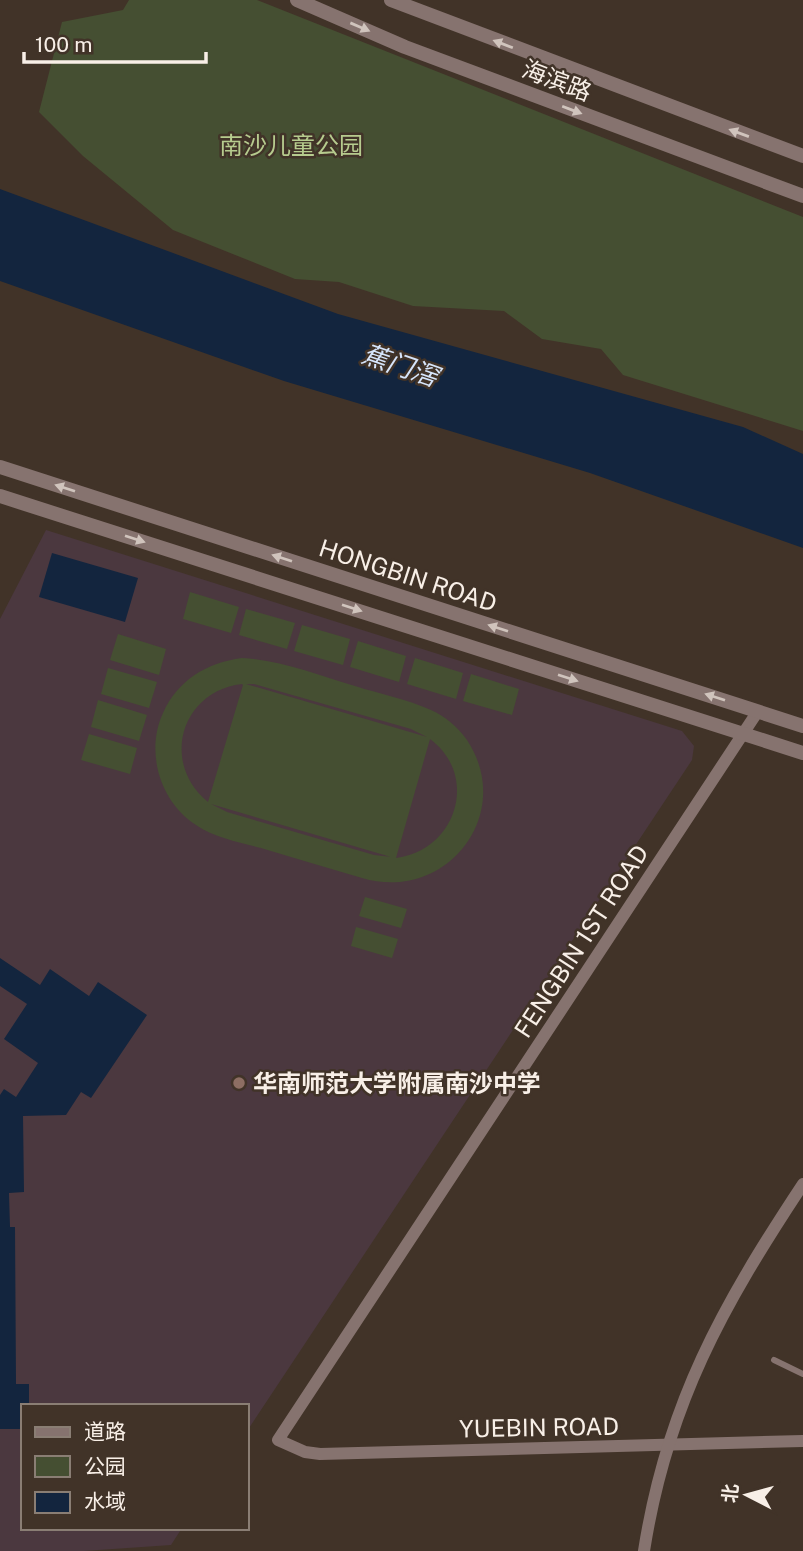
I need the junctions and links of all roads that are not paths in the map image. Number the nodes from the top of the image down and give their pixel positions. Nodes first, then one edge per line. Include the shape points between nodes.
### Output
1 (297, 0) edge
2 (391, 0) edge
3 (803, 156) edge
4 (803, 196) edge
5 (0, 467) edge
6 (0, 496) edge
7 (758, 711) junction
8 (803, 726) edge
9 (743, 734) junction
10 (803, 753) edge
11 (803, 1184) edge
12 (798, 1200) edge
13 (774, 1360) dead end
14 (803, 1374) edge
15 (278, 1440) joint
16 (803, 1441) edge
17 (668, 1445) junction
18 (644, 1551) edge

1 -> 4 street, 海滨路 via 405,47
3 -> 2 street, 海滨路
7 -> 5 street, HONGBIN ROAD
6 -> 9 street, HONGBIN ROAD
7 - 8 street, HONGBIN ROAD
7 - 9 street, FENGBIN 1ST ROAD
9 - 10 street, HONGBIN ROAD
9 - 15 street, FENGBIN 1ST ROAD
11 - 12 street
12 - 17 street via 747,1269 716,1325
13 - 14 lane
15 - 17 street, YUEBIN ROAD via 320,1454
16 - 17 street, YUEBIN ROAD
17 - 18 street

